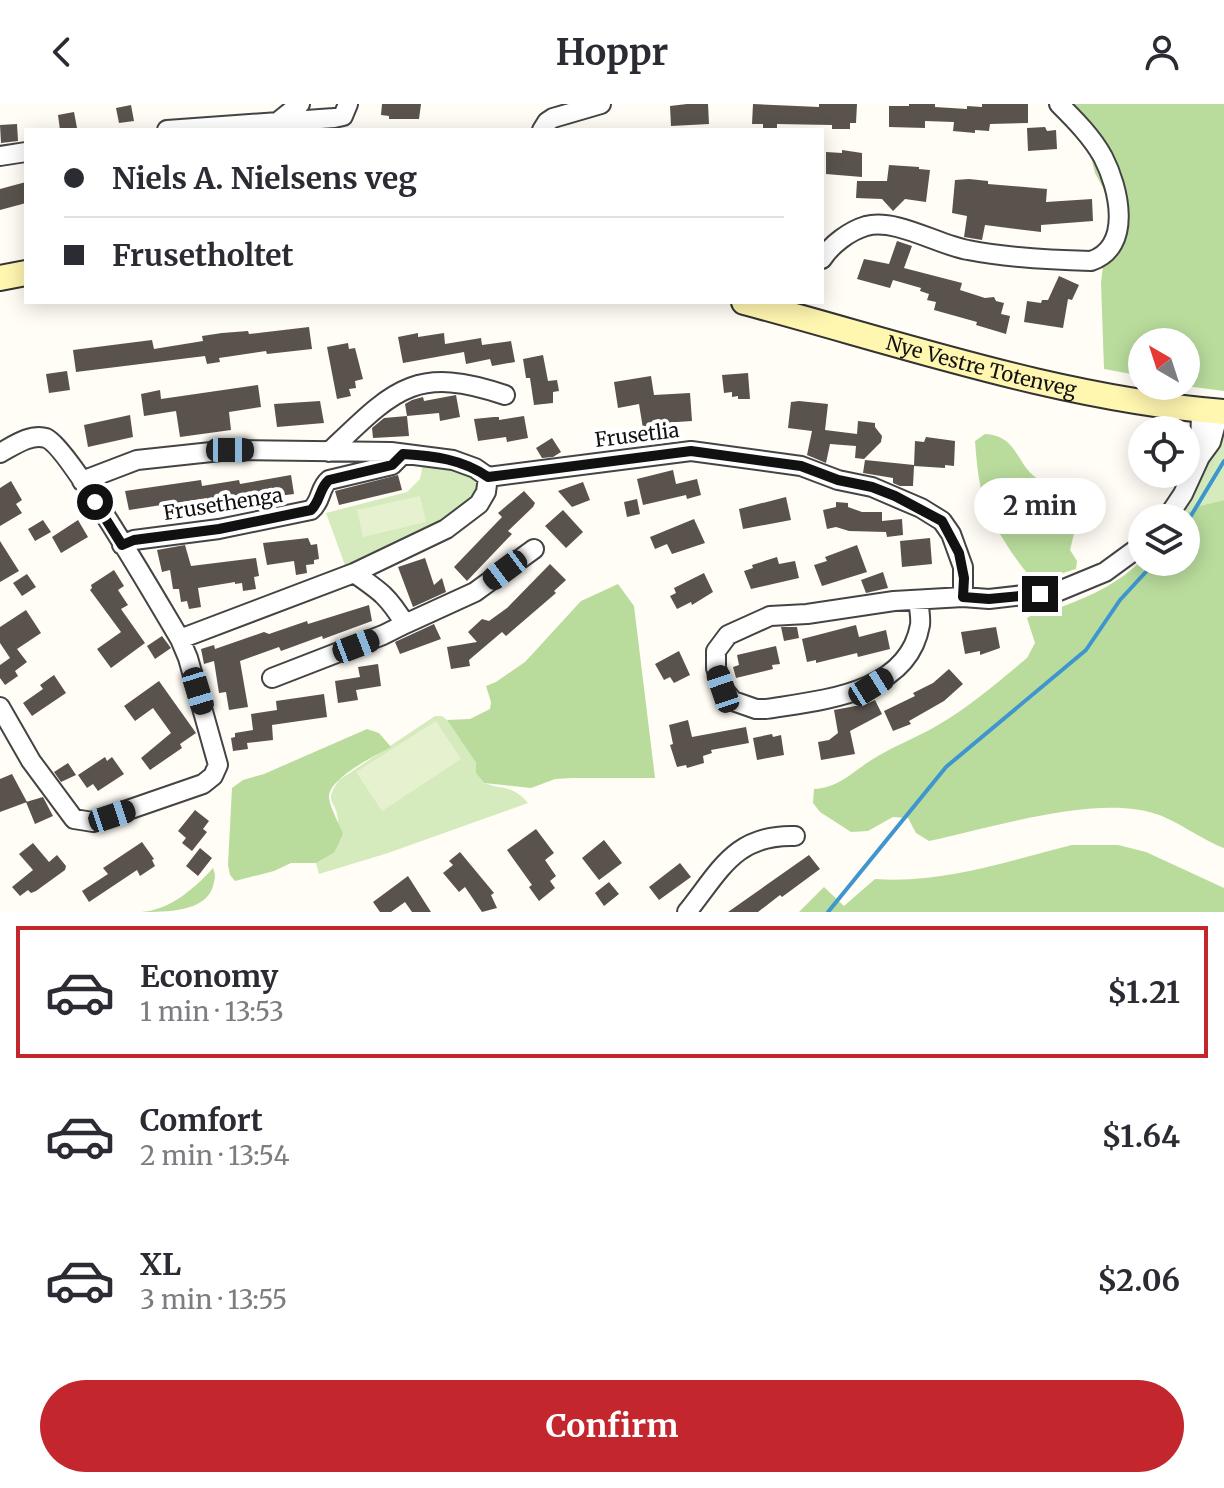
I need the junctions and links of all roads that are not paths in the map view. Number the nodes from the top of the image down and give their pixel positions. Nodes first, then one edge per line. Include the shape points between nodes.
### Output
1 (300, 104) edge
2 (348, 104) edge
3 (601, 104) edge
4 (1059, 104) edge
5 (280, 120) junction
6 (190, 128) edge
7 (543, 128) edge
8 (24, 152) edge
9 (0, 156) edge
10 (824, 256) edge
11 (24, 273) edge
12 (0, 278) edge
13 (760, 304) edge
14 (799, 309) edge
15 (505, 395) dead end
16 (1215, 411) edge
17 (329, 452) junction
18 (0, 453) edge
19 (403, 454) junction
20 (488, 477) junction
21 (82, 481) junction
22 (1176, 504) edge
23 (122, 545) junction
24 (534, 549) dead end
25 (1128, 555) edge
26 (354, 573) junction
27 (963, 597) junction
28 (918, 600) junction
29 (405, 624) junction
30 (180, 639) junction
31 (272, 678) dead end
32 (0, 707) edge
33 (795, 836) dead end
34 (687, 912) edge

1 - 5 street
2 - 5 street via 343,116
3 - 7 street via 553,118
4 - 10 street via 1102,156 1116,192 1115,242 1101,258 1008,257 878,225 842,239
5 - 6 street
8 - 9 street
11 - 12 main road
13 - 14 main road, Nye Vestre Totenveg
14 - 16 main road, Nye Vestre Totenveg via 1016,377
15 - 17 street via 445,380 408,387 388,398
16 - 22 street
17 - 19 street
17 - 21 street via 230,450 161,456
18 - 21 street via 29,439 51,440
19 - 20 street via 453,460
19 - 23 street, Frusethenga via 392,465 329,480 311,510
20 - 26 street via 486,492 467,515
20 - 27 street, Frusetlia via 691,451 801,466 872,487 942,521 959,553
21 - 23 street
23 - 30 street
24 - 29 street via 475,592
25 - 27 street via 1105,572 1059,591
26 - 29 street via 381,590
26 - 30 street
27 - 28 street
28 - 28 street via 770,616 728,635 716,651 723,689 733,701 766,709 871,687 904,663 920,625
29 - 31 street
30 - 32 street via 218,765 203,784 93,822 74,819
33 - 34 street via 768,837 737,851

